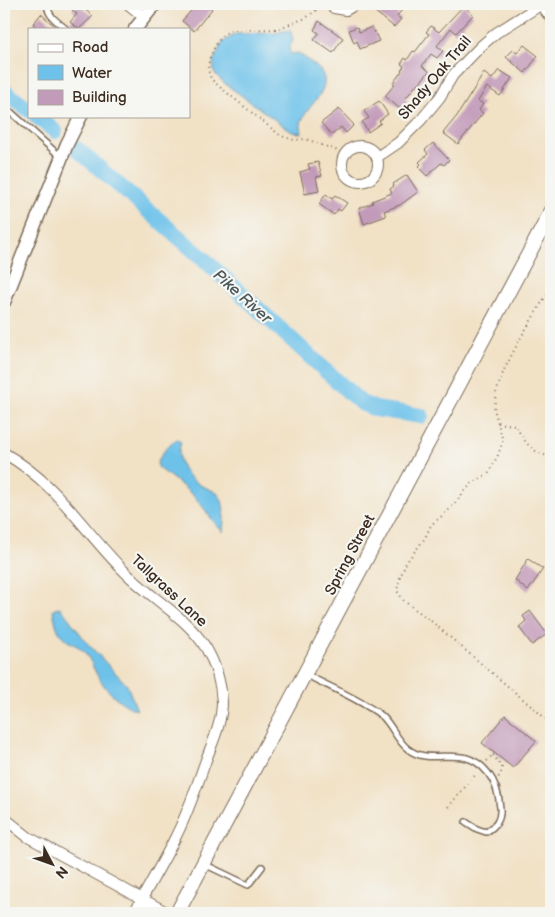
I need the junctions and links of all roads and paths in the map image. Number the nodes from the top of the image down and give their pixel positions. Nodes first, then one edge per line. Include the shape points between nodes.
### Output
1 (48, 4) edge
2 (128, 4) edge
3 (155, 4) edge
4 (324, 4) edge
5 (329, 4) edge
6 (356, 4) edge
7 (542, 4) edge
8 (551, 16) edge
9 (144, 17) junction
10 (65, 28) edge
11 (136, 28) edge
12 (4, 108) edge
13 (80, 118) edge
14 (346, 154) junction
15 (377, 157) junction
16 (61, 158) junction
17 (551, 212) edge
18 (551, 292) edge
19 (4, 302) edge
20 (498, 423) junction
21 (4, 452) edge
22 (551, 456) edge
23 (304, 674) junction
24 (551, 724) edge
25 (483, 766) junction
26 (493, 781) junction
27 (448, 807) dead end
28 (8, 821) dead end
29 (466, 822) dead end
30 (203, 863) junction
31 (262, 867) dead end
32 (142, 899) junction
33 (134, 913) edge
34 (168, 913) edge
35 (177, 913) edge

1 - 10 lane via 49,13
2 - 9 street
3 - 9 street
4 - 14 path via 306,18 277,28 231,30 215,46 208,69 211,79 282,136 306,139
5 - 6 street via 346,10
7 - 8 street
7 - 15 street, Shady Oak Trail via 481,46 454,75 421,120 398,143
9 - 11 street
12 - 16 lane
13 - 16 street
14 - 15 street via 354,147 365,147
14 - 15 street via 344,171 358,182 375,174
16 - 19 street
17 - 23 main road, Spring Street
18 - 20 path via 535,313 504,370 494,409
20 - 22 path via 515,425 526,443 538,453
20 - 24 path via 502,441 489,473 472,483 431,525 406,563 397,591 404,601
21 - 32 street, Tallgrass Lane via 48,485 123,571 193,631 219,674 222,703 218,729 183,821
23 - 25 lane via 382,717 407,749 421,756 470,758
23 - 30 main road, Spring Street
25 - 26 lane
25 - 26 path via 494,754 502,766 499,778
25 - 27 path
26 - 29 lane via 499,797 500,816 495,826 486,832
28 - 32 street via 28,837
30 - 31 lane via 248,885
30 - 35 main road, Spring Street
32 - 33 street, Tallgrass Lane
32 - 34 street

